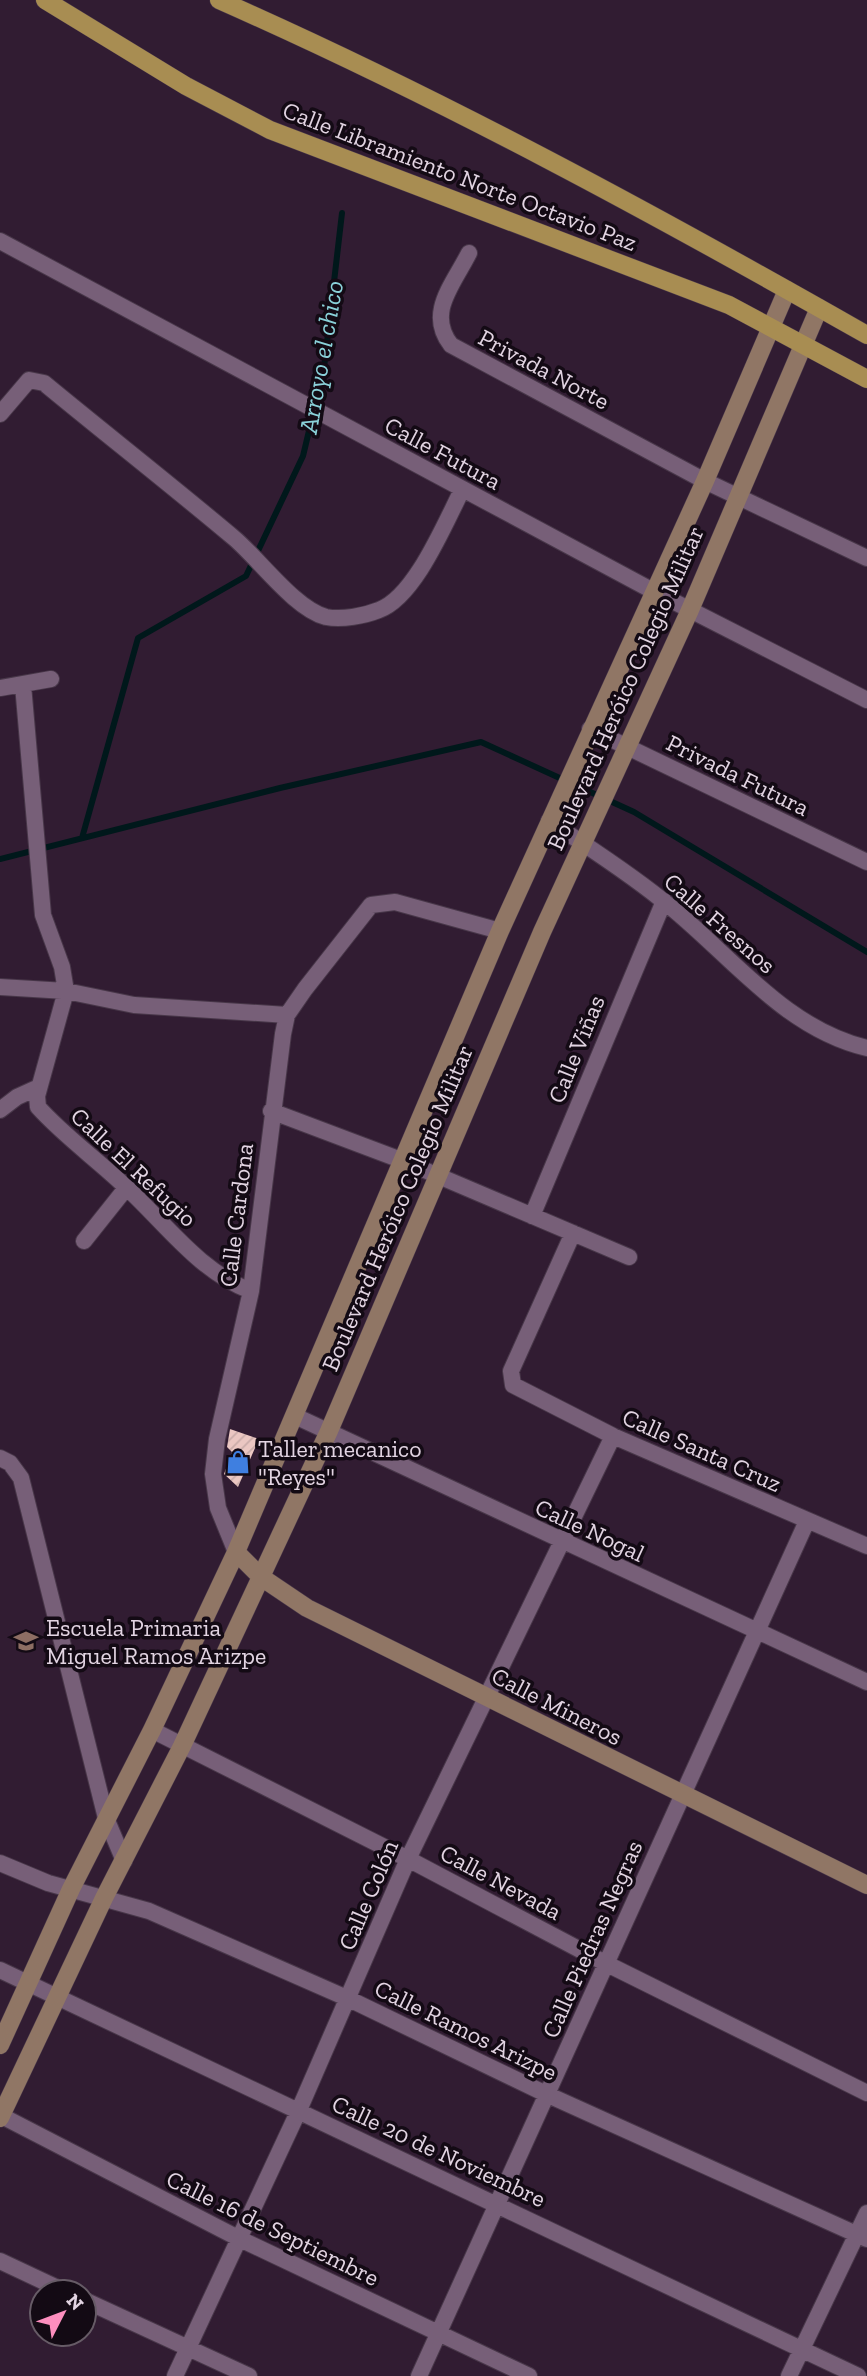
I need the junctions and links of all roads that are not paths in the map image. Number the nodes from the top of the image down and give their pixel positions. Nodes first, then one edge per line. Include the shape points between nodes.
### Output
1 (45, 0) edge
2 (219, 0) edge
3 (0, 241) edge
4 (469, 253) dead end
5 (787, 290) junction
6 (819, 308) junction
7 (771, 326) junction
8 (867, 335) edge
9 (803, 343) junction
10 (867, 379) edge
11 (0, 414) edge
12 (705, 481) junction
13 (462, 490) junction
14 (738, 497) junction
15 (867, 558) edge
16 (655, 592) junction
17 (690, 610) junction
18 (51, 680) dead end
19 (23, 685) junction
20 (0, 688) edge
21 (867, 700) edge
22 (590, 729) junction
23 (626, 746) junction
24 (549, 821) junction
25 (582, 842) junction
26 (867, 862) edge
27 (664, 901) junction
28 (500, 931) junction
29 (0, 987) edge
30 (66, 991) junction
31 (287, 1015) junction
32 (867, 1048) edge
33 (39, 1087) junction
34 (0, 1110) edge
35 (271, 1111) junction
36 (401, 1160) junction
37 (436, 1176) junction
38 (127, 1187) junction
39 (532, 1216) junction
40 (573, 1233) junction
41 (85, 1241) dead end
42 (629, 1257) dead end
43 (251, 1291) junction
44 (295, 1416) junction
45 (329, 1430) junction
46 (613, 1436) junction
47 (0, 1458) edge
48 (807, 1521) junction
49 (562, 1542) junction
50 (867, 1546) edge
51 (236, 1552) junction
52 (261, 1577) junction
53 (758, 1632) junction
54 (867, 1682) edge
55 (485, 1697) junction
56 (152, 1730) junction
57 (181, 1746) junction
58 (682, 1796) junction
59 (106, 1818) junction
60 (408, 1858) junction
61 (124, 1861) junction
62 (0, 1863) edge
63 (867, 1885) edge
64 (71, 1889) junction
65 (104, 1898) junction
66 (605, 1963) junction
67 (0, 1970) edge
68 (28, 1983) junction
69 (57, 1996) junction
70 (349, 1999) junction
71 (0, 2045) edge
72 (867, 2093) edge
73 (546, 2094) junction
74 (299, 2110) junction
75 (0, 2116) edge
76 (496, 2203) junction
77 (867, 2213) edge
78 (862, 2237) edge
79 (240, 2239) junction
80 (0, 2261) edge
81 (36, 2278) edge
82 (98, 2307) edge
83 (438, 2333) junction
84 (187, 2348) junction
85 (801, 2350) junction
86 (175, 2376) edge
87 (249, 2376) edge
88 (419, 2376) edge
89 (529, 2376) edge
90 (789, 2376) edge
91 (858, 2376) edge

1 - 7 main road, Calle Libramiento Norte Octavio Paz via 186,86 270,130 729,305
2 - 5 main road, Calle Libramiento Norte Octavio Paz via 309,40 531,153
3 - 13 street, Calle Futura
4 - 12 street, Privada Norte via 440,312 438,323 451,345
5 - 6 main road, Calle Libramiento Norte Octavio Paz
5 - 7 street, Boulevard Heróico Colegio Militar
6 - 8 main road, Calle Libramiento Norte Octavio Paz
6 - 9 street, Boulevard Heróico Colegio Militar
7 - 9 main road, Calle Libramiento Norte Octavio Paz
7 - 12 street, Boulevard Heróico Colegio Militar
9 - 10 main road, Calle Libramiento Norte Octavio Paz
9 - 14 street, Boulevard Heróico Colegio Militar
11 - 13 street via 29,380 44,383 234,539 307,608 326,617 381,610 400,594 422,566
12 - 14 street, Privada Norte
12 - 16 street, Boulevard Heróico Colegio Militar
13 - 16 street, Calle Futura
14 - 15 street, Privada Norte
14 - 17 street, Boulevard Heróico Colegio Militar
16 - 17 street, Calle Futura
16 - 22 street, Boulevard Heróico Colegio Militar
17 - 21 street, Calle Futura
17 - 23 street, Boulevard Heróico Colegio Militar
18 - 19 street
19 - 20 street
19 - 30 street via 43,915
22 - 23 street, Privada Futura
22 - 24 street, Boulevard Heróico Colegio Militar
23 - 25 street, Boulevard Heróico Colegio Militar
23 - 26 street, Privada Futura
24 - 25 street, Calle Fresnos
24 - 28 street, Boulevard Heróico Colegio Militar
25 - 27 street, Calle Fresnos
25 - 37 street, Boulevard Heróico Colegio Militar
27 - 32 street, Calle Fresnos via 772,999 807,1024
27 - 39 street, Calle Viñas
28 - 31 street, Calle Cardona via 395,902 370,905
28 - 36 street, Boulevard Heróico Colegio Militar
29 - 30 street
30 - 31 street via 134,1006
30 - 33 street
31 - 35 street, Calle Cardona
33 - 34 street
33 - 38 street, Calle El Refugio via 38,1107
35 - 36 street
35 - 43 street, Calle Cardona
36 - 37 street
36 - 44 street, Boulevard Heróico Colegio Militar
37 - 39 street
37 - 45 street, Boulevard Heróico Colegio Militar
38 - 41 street
38 - 43 street, Calle El Refugio via 216,1273
39 - 40 street
40 - 42 street
40 - 46 street, Calle Santa Cruz via 510,1379 520,1390
43 - 51 street, Calle Cardona via 213,1474 218,1508
44 - 45 street, Calle Nogal
44 - 51 street, Boulevard Heróico Colegio Militar
45 - 49 street, Calle Nogal
45 - 52 street, Boulevard Heróico Colegio Militar
46 - 48 street, Calle Santa Cruz
46 - 49 street, Calle Colón
47 - 59 street via 21,1478
48 - 50 street, Calle Santa Cruz
48 - 53 street, Calle Piedras Negras
49 - 53 street, Calle Nogal
49 - 55 street, Calle Colón
51 - 52 street, Calle Mineros
51 - 56 street, Boulevard Heróico Colegio Militar
52 - 55 street, Calle Mineros via 307,1608
52 - 57 street, Boulevard Heróico Colegio Militar
53 - 54 street, Calle Nogal
53 - 58 street, Calle Piedras Negras
55 - 58 street, Calle Mineros
55 - 60 street, Calle Colón
56 - 57 street, Calle Nevada
56 - 59 street, Boulevard Heróico Colegio Militar
57 - 60 street, Calle Nevada
57 - 61 street, Boulevard Heróico Colegio Militar
58 - 63 street, Calle Mineros
58 - 66 street, Calle Piedras Negras
59 - 61 street
59 - 64 street, Boulevard Heróico Colegio Militar
60 - 66 street, Calle Nevada
60 - 70 street, Calle Colón
61 - 65 street, Boulevard Heróico Colegio Militar
62 - 64 street, Calle Ramos Arizpe
64 - 65 street, Calle Ramos Arizpe
64 - 68 street, Boulevard Heróico Colegio Militar
65 - 69 street, Boulevard Heróico Colegio Militar
65 - 70 street, Calle Ramos Arizpe via 149,1911
66 - 72 street, Calle Nevada
66 - 73 street, Calle Piedras Negras
67 - 68 street, Calle 20 de Noviembre
68 - 69 street, Calle 20 de Noviembre
68 - 71 street, Boulevard Heróico Colegio Militar
69 - 74 street, Calle 20 de Noviembre
69 - 75 street, Boulevard Heróico Colegio Militar
70 - 73 street, Calle Ramos Arizpe
70 - 74 street, Calle Colón
73 - 76 street, Calle Piedras Negras
73 - 78 street, Calle Ramos Arizpe
74 - 76 street, Calle 20 de Noviembre
74 - 79 street, Calle Colón
75 - 79 street, Calle 16 de Septiembre
76 - 83 street, Calle Piedras Negras
76 - 85 street, Calle 20 de Noviembre
77 - 78 street
78 - 85 street
79 - 83 street, Calle 16 de Septiembre
79 - 84 street, Calle Colón
80 - 81 street
82 - 84 street
83 - 88 street, Calle Piedras Negras
83 - 89 street, Calle 16 de Septiembre
84 - 86 street, Calle Colón
84 - 87 street
85 - 90 street
85 - 91 street, Calle 20 de Noviembre

